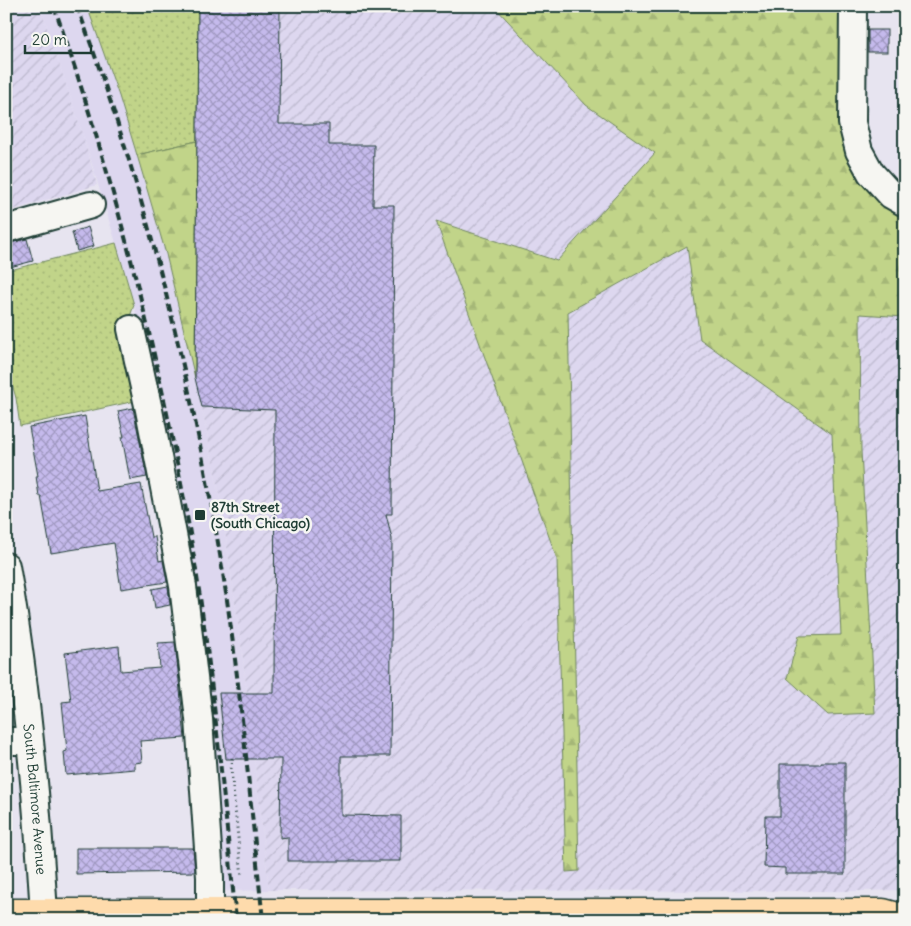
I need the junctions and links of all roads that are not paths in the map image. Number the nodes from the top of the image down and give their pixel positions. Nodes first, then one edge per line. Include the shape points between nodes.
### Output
1 (853, 6) edge
2 (905, 204) edge
3 (91, 205) dead end
4 (6, 229) edge
5 (131, 329) dead end
6 (6, 566) edge
7 (18, 741) edge
8 (6, 913) edge
9 (44, 913) junction
10 (210, 913) junction
11 (894, 914) edge
12 (93, 916) edge

1 - 2 street via 852,123 858,151 891,195
3 - 4 street
5 - 10 street via 184,586 199,719
6 - 7 street, South Baltimore Avenue via 13,607
7 - 9 street, South Baltimore Avenue
8 - 9 main road
9 - 12 main road
10 - 11 main road
10 - 12 main road

